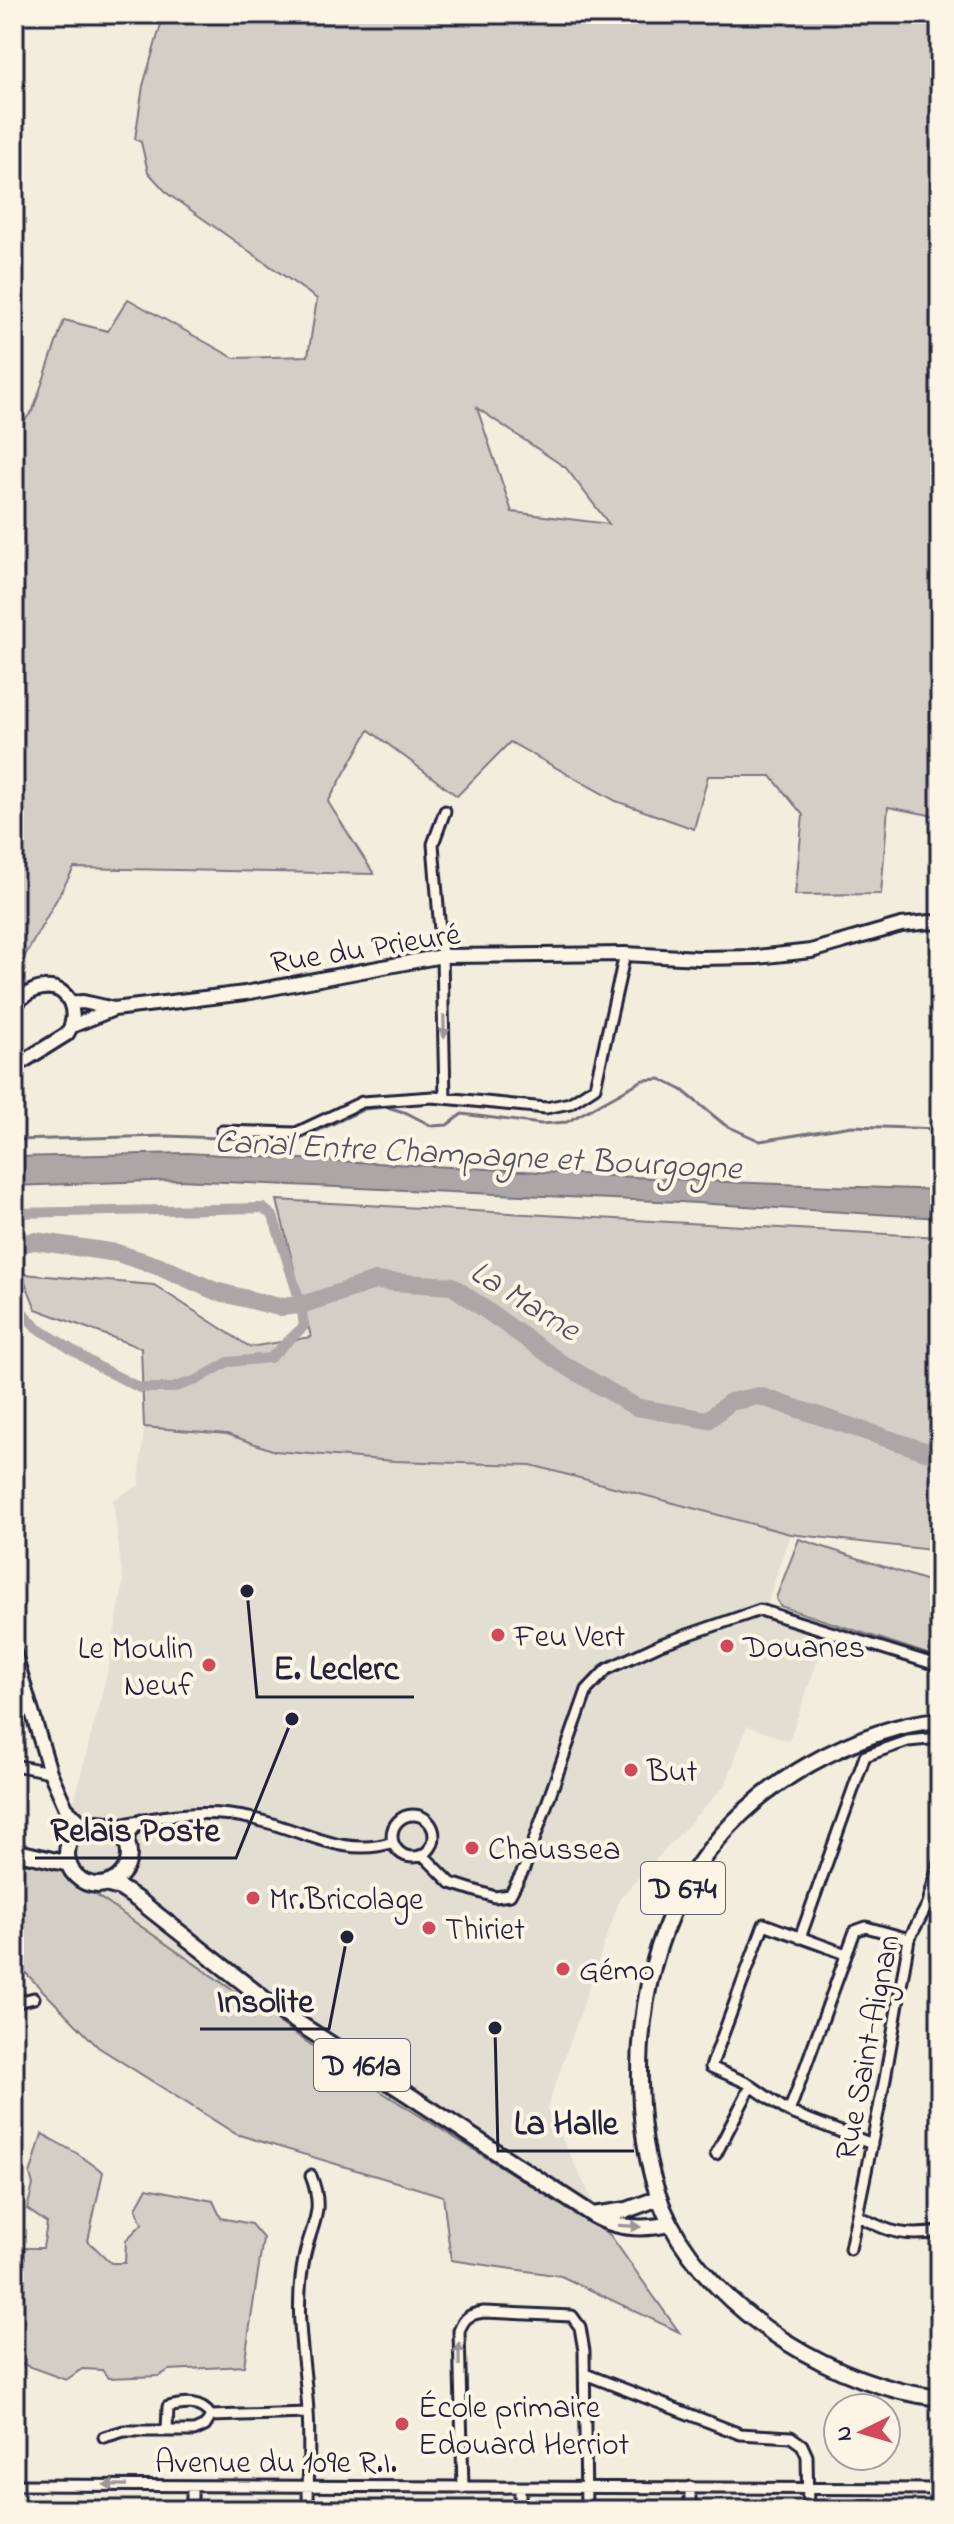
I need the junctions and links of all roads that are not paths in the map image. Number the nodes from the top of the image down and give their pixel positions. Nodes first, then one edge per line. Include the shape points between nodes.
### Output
1 (445, 811) dead end
2 (940, 924) edge
3 (625, 954) junction
4 (442, 956) junction
5 (18, 1001) edge
6 (71, 1003) junction
7 (114, 1009) junction
8 (72, 1026) junction
9 (14, 1067) edge
10 (445, 1098) junction
11 (222, 1131) dead end
12 (14, 1652) edge
13 (940, 1666) edge
14 (20, 1690) edge
15 (940, 1720) edge
16 (940, 1738) edge
17 (14, 1765) edge
18 (50, 1772) junction
19 (66, 1808) junction
20 (141, 1820) junction
21 (85, 1826) junction
22 (112, 1827) junction
23 (393, 1842) junction
24 (69, 1843) junction
25 (127, 1844) junction
26 (14, 1851) edge
27 (30, 1854) junction
28 (423, 1855) junction
29 (940, 1858) edge
30 (69, 1864) junction
31 (124, 1869) junction
32 (105, 1884) junction
33 (141, 1902) junction
34 (800, 1938) junction
35 (909, 1939) junction
36 (846, 1954) junction
37 (34, 1998) dead end
38 (14, 2003) edge
39 (751, 2086) junction
40 (789, 2112) junction
41 (872, 2144) junction
42 (716, 2154) dead end
43 (311, 2176) dead end
44 (659, 2198) junction
45 (593, 2215) junction
46 (858, 2216) junction
47 (670, 2224) junction
48 (940, 2232) edge
49 (850, 2249) dead end
50 (585, 2374) junction
51 (940, 2398) edge
52 (308, 2413) junction
53 (211, 2416) junction
54 (167, 2431) junction
55 (104, 2437) dead end
56 (14, 2485) edge
57 (192, 2487) junction
58 (308, 2487) junction
59 (690, 2487) junction
60 (463, 2488) junction
61 (520, 2488) junction
62 (585, 2488) junction
63 (940, 2489) edge
64 (807, 2490) junction
65 (192, 2510) edge
66 (308, 2510) edge
67 (520, 2510) edge
68 (586, 2510) edge
69 (690, 2510) edge
70 (808, 2510) edge

1 - 4 street via 433,844
2 - 3 street, Rue du Prieuré via 901,925 811,951 757,957
3 - 4 street, Rue du Prieuré
3 - 10 street via 595,1087 570,1103 546,1108
4 - 7 street, Rue du Prieuré via 245,993
4 -> 10 street
5 - 6 street, Rue du Prieuré via 40,988 54,988
6 - 7 street, Rue du Prieuré
6 - 8 street
7 - 8 street, Rue du Prieuré
8 - 9 street, Rue du Prieuré via 55,1043
10 - 11 street via 362,1102 296,1133
12 - 14 street
13 - 28 street via 760,1610 661,1644 607,1669 587,1690 510,1895 495,1897 451,1883
14 - 18 street
15 - 44 main road, D 674 via 880,1731 792,1775 746,1809 692,1872 669,1916 641,2033 642,2123
16 - 34 street via 908,1741 865,1756
17 - 18 street
18 - 19 street
19 - 21 street
19 - 24 street
20 - 22 street
20 - 23 street via 226,1815 339,1846
20 - 25 street
21 - 22 main road
21 - 24 main road
22 - 25 main road
23 - 28 street via 404,1855
23 - 28 street via 397,1822 409,1815 422,1817 434,1835
24 - 27 main road
24 - 30 main road
25 - 31 main road
26 - 27 main road
27 - 30 main road
29 - 35 street, Rue Saint-Aignan via 928,1904
30 - 32 main road via 79,1879
31 - 32 main road
31 - 33 main road, D 161a
32 - 33 main road, D 161a
33 - 45 main road, D 161a via 277,2009
34 - 36 street
34 - 39 street via 764,1924 711,2067
35 - 36 street via 866,1927 855,1931
35 - 41 street, Rue Saint-Aignan
36 - 40 street
37 - 38 street
39 - 40 street
39 - 42 street
40 - 41 street
41 - 46 street, Rue Saint-Aignan
43 - 52 street via 318,2203 304,2256 298,2335
44 - 45 main road
44 - 47 main road, D 674
45 -> 47 main road, D 161a via 628,2227
46 - 48 street via 912,2236
46 - 49 street, Rue Saint-Aignan
47 - 51 main road, D 674 via 699,2269 778,2335 855,2376
60 -> 50 street via 459,2331 464,2319 484,2312 572,2316 580,2327
50 - 62 street
50 - 64 street via 740,2434 791,2437 807,2456
52 - 53 street
52 - 58 street
53 - 54 street via 194,2431
53 - 54 street via 197,2404 168,2407
54 - 55 street via 124,2431
57 -> 56 street, Avenue du 109e R.I.
57 - 58 street, Avenue du 109e R.I.
57 - 65 street
58 - 60 street, Avenue du 109e R.I.
58 - 66 street
59 - 62 street, Avenue du 109e R.I.
59 - 64 street, Avenue du 109e R.I.
59 - 69 street
60 - 61 street, Avenue du 109e R.I.
61 - 62 street, Avenue du 109e R.I.
61 - 67 street
62 - 68 street
63 - 64 street, Avenue du 109e R.I.
64 - 70 street

